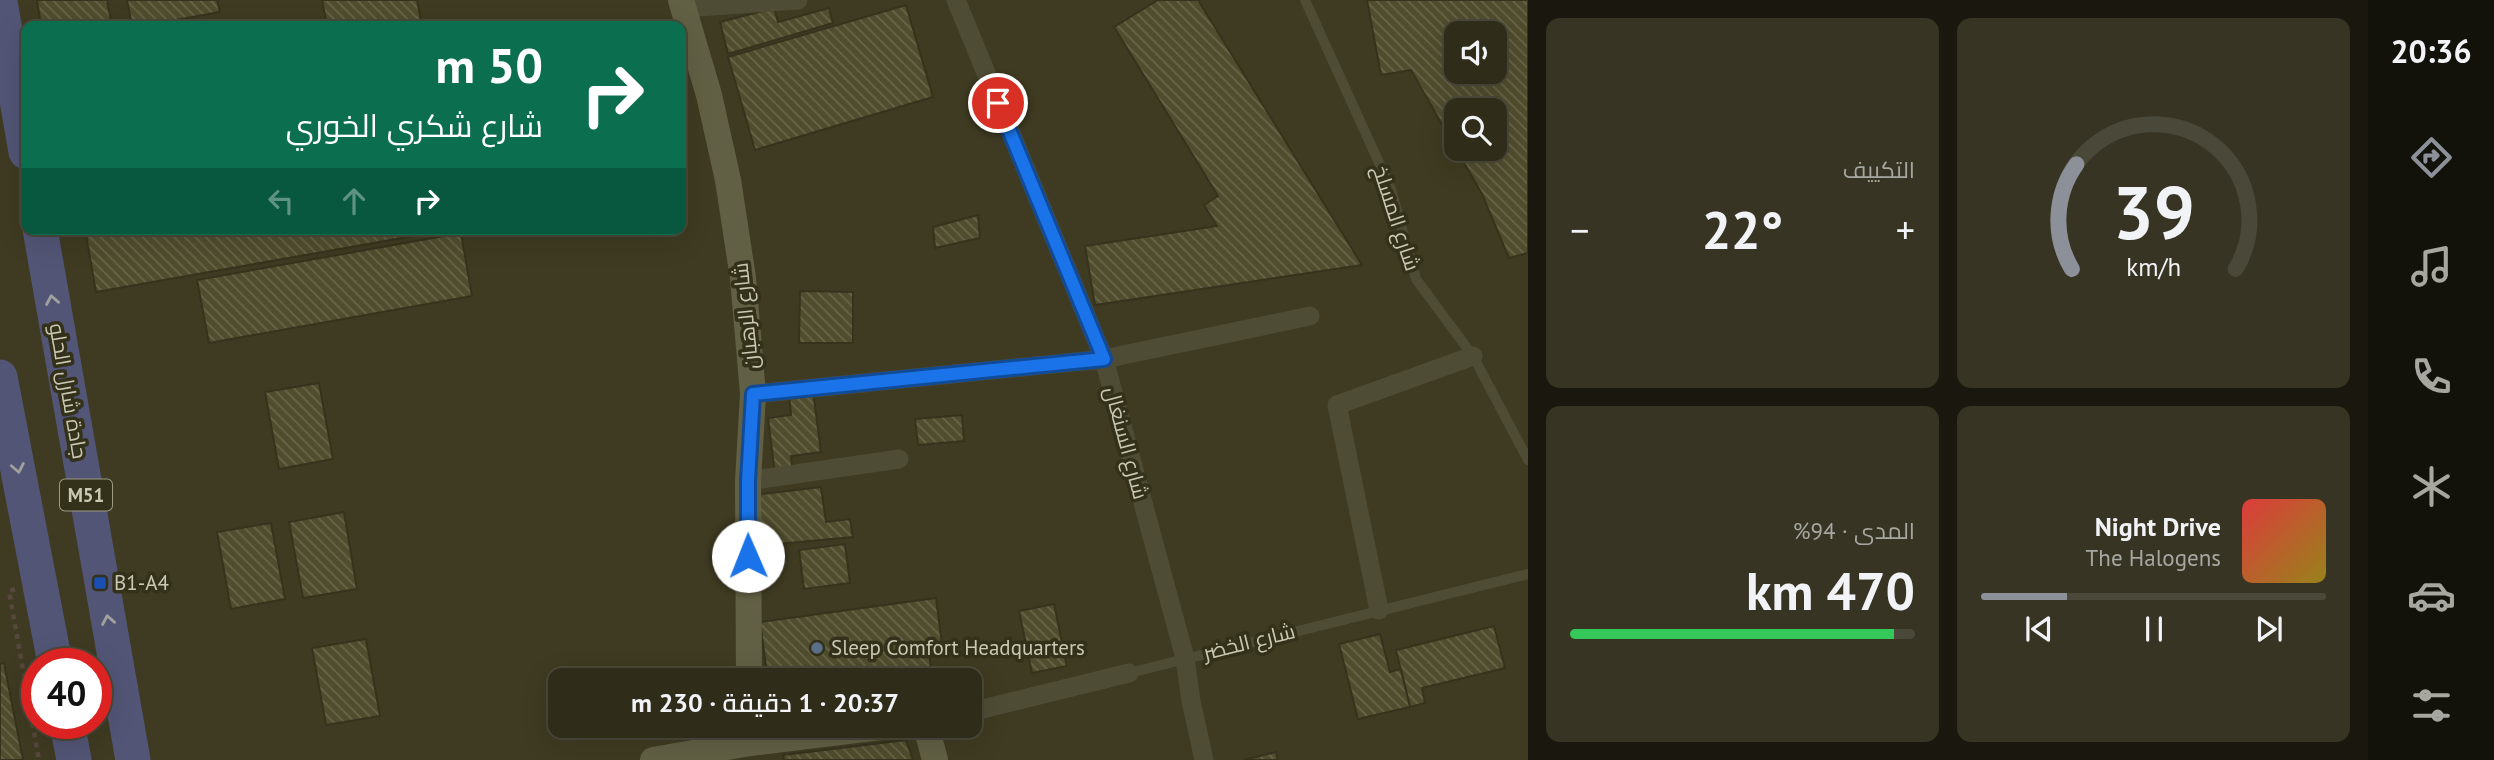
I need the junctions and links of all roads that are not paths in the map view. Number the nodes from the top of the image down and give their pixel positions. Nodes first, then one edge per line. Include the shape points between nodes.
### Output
1 (798, 0) edge
2 (956, 0) edge
3 (1305, 0) edge
4 (0, 2) edge
5 (682, 4) edge
6 (21, 123) edge
7 (41, 235) edge
8 (1310, 316) dead end
9 (1473, 356) junction
10 (1104, 359) junction
11 (0, 377) edge
12 (753, 394) junction
13 (899, 460) dead end
14 (1528, 460) edge
15 (748, 481) junction
16 (1528, 574) edge
17 (1379, 610) junction
18 (52, 648) edge
19 (1185, 658) junction
20 (749, 668) edge
21 (1129, 673) joint
22 (982, 709) edge
23 (738, 738) edge
24 (929, 738) edge
25 (70, 739) edge
26 (74, 760) edge
27 (133, 760) edge
28 (653, 760) edge
29 (935, 760) edge
30 (1204, 760) edge

1 - 5 street
2 - 10 street, شارع السنغال
3 - 9 lane, شارع المسلخ via 1391,189 1416,279
4 - 6 highway
5 - 12 street, شارع الرهبان via 728,180 743,278
27 -> 7 highway, جادة شارل الحلو / M51
8 - 10 street
9 - 14 lane, شارع المسلخ
9 - 17 street via 1337,405
10 - 12 street
10 - 19 street, شارع السنغال
11 -> 18 highway
12 - 15 street, شارع الرهبان
13 - 15 street
15 - 20 street, شارع الرهبان
16 - 17 lane, شارع الخضر
17 - 19 lane, شارع الخضر
19 - 21 lane, شارع الخضر
19 - 30 street, شارع السنغال
21 - 22 street, شارع الخضر
23 - 28 street
24 - 29 street
25 - 26 highway

